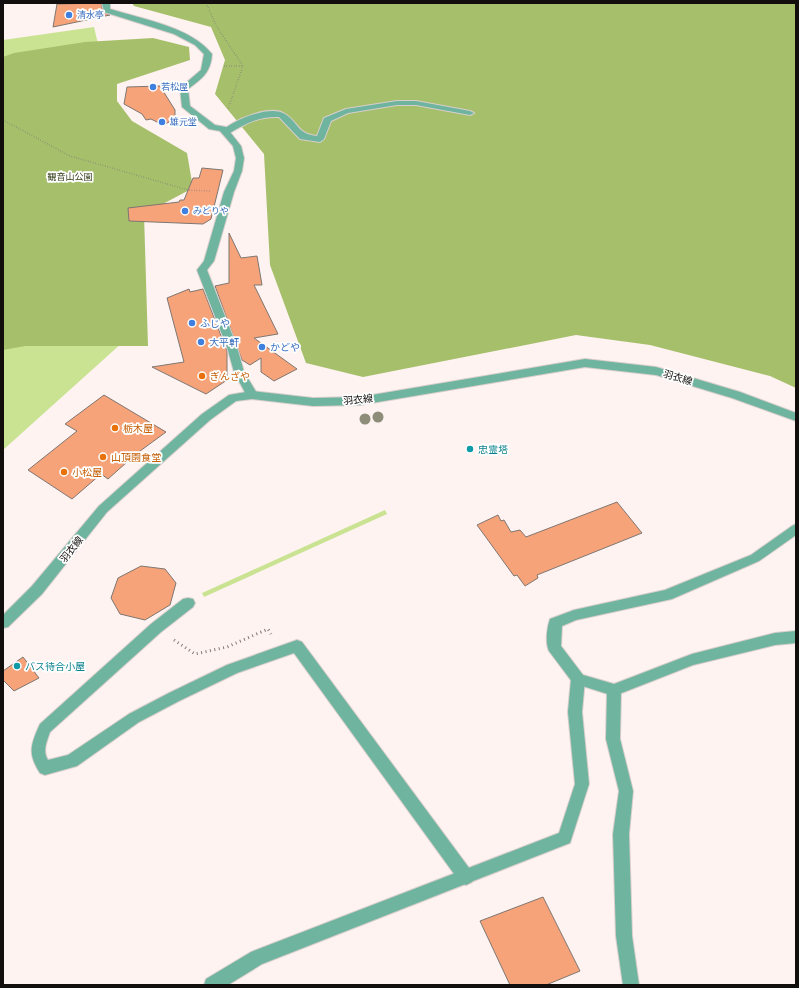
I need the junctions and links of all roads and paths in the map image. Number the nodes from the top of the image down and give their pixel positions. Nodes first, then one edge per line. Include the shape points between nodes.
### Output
1 (106, 3) edge
2 (206, 3) edge
3 (229, 105) dead end
4 (470, 113) dead end
5 (3, 120) edge
6 (224, 132) junction
7 (229, 192) junction
8 (252, 395) junction
9 (796, 417) edge
10 (796, 529) edge
11 (188, 603) dead end
12 (3, 623) edge
13 (268, 629) dead end
14 (796, 637) edge
15 (195, 654) dead end
16 (578, 679) junction
17 (614, 690) junction
18 (466, 877) junction
19 (212, 985) edge
20 (631, 985) edge

1 - 6 street via 107,10 177,32 198,42 208,54 208,65 184,88 186,107 212,127 223,129
2 - 3 path via 208,13 243,66
4 - 6 street via 416,103 397,103 346,111 327,120 320,138 303,137 281,115 269,114 249,118
5 - 7 path via 70,156 188,190
6 - 7 street via 237,146 240,158 238,171
7 - 8 street via 209,261 202,270 239,372
8 - 9 street, 羽衣線 via 312,402 360,401 585,363 656,370
8 - 12 street, 羽衣線 via 232,398 206,417 108,505 37,590
10 - 16 street via 755,558 667,595 574,615 555,623 554,647
11 - 18 street via 156,628 45,728 38,744 38,758 45,768 72,761 134,718 232,669 298,646
13 - 15 path via 227,647
14 - 17 street via 775,639 692,660
16 - 17 street
16 - 18 street via 575,712 582,784 565,838
17 - 20 street via 613,739 626,792 621,834 624,936
18 - 19 street via 257,958

